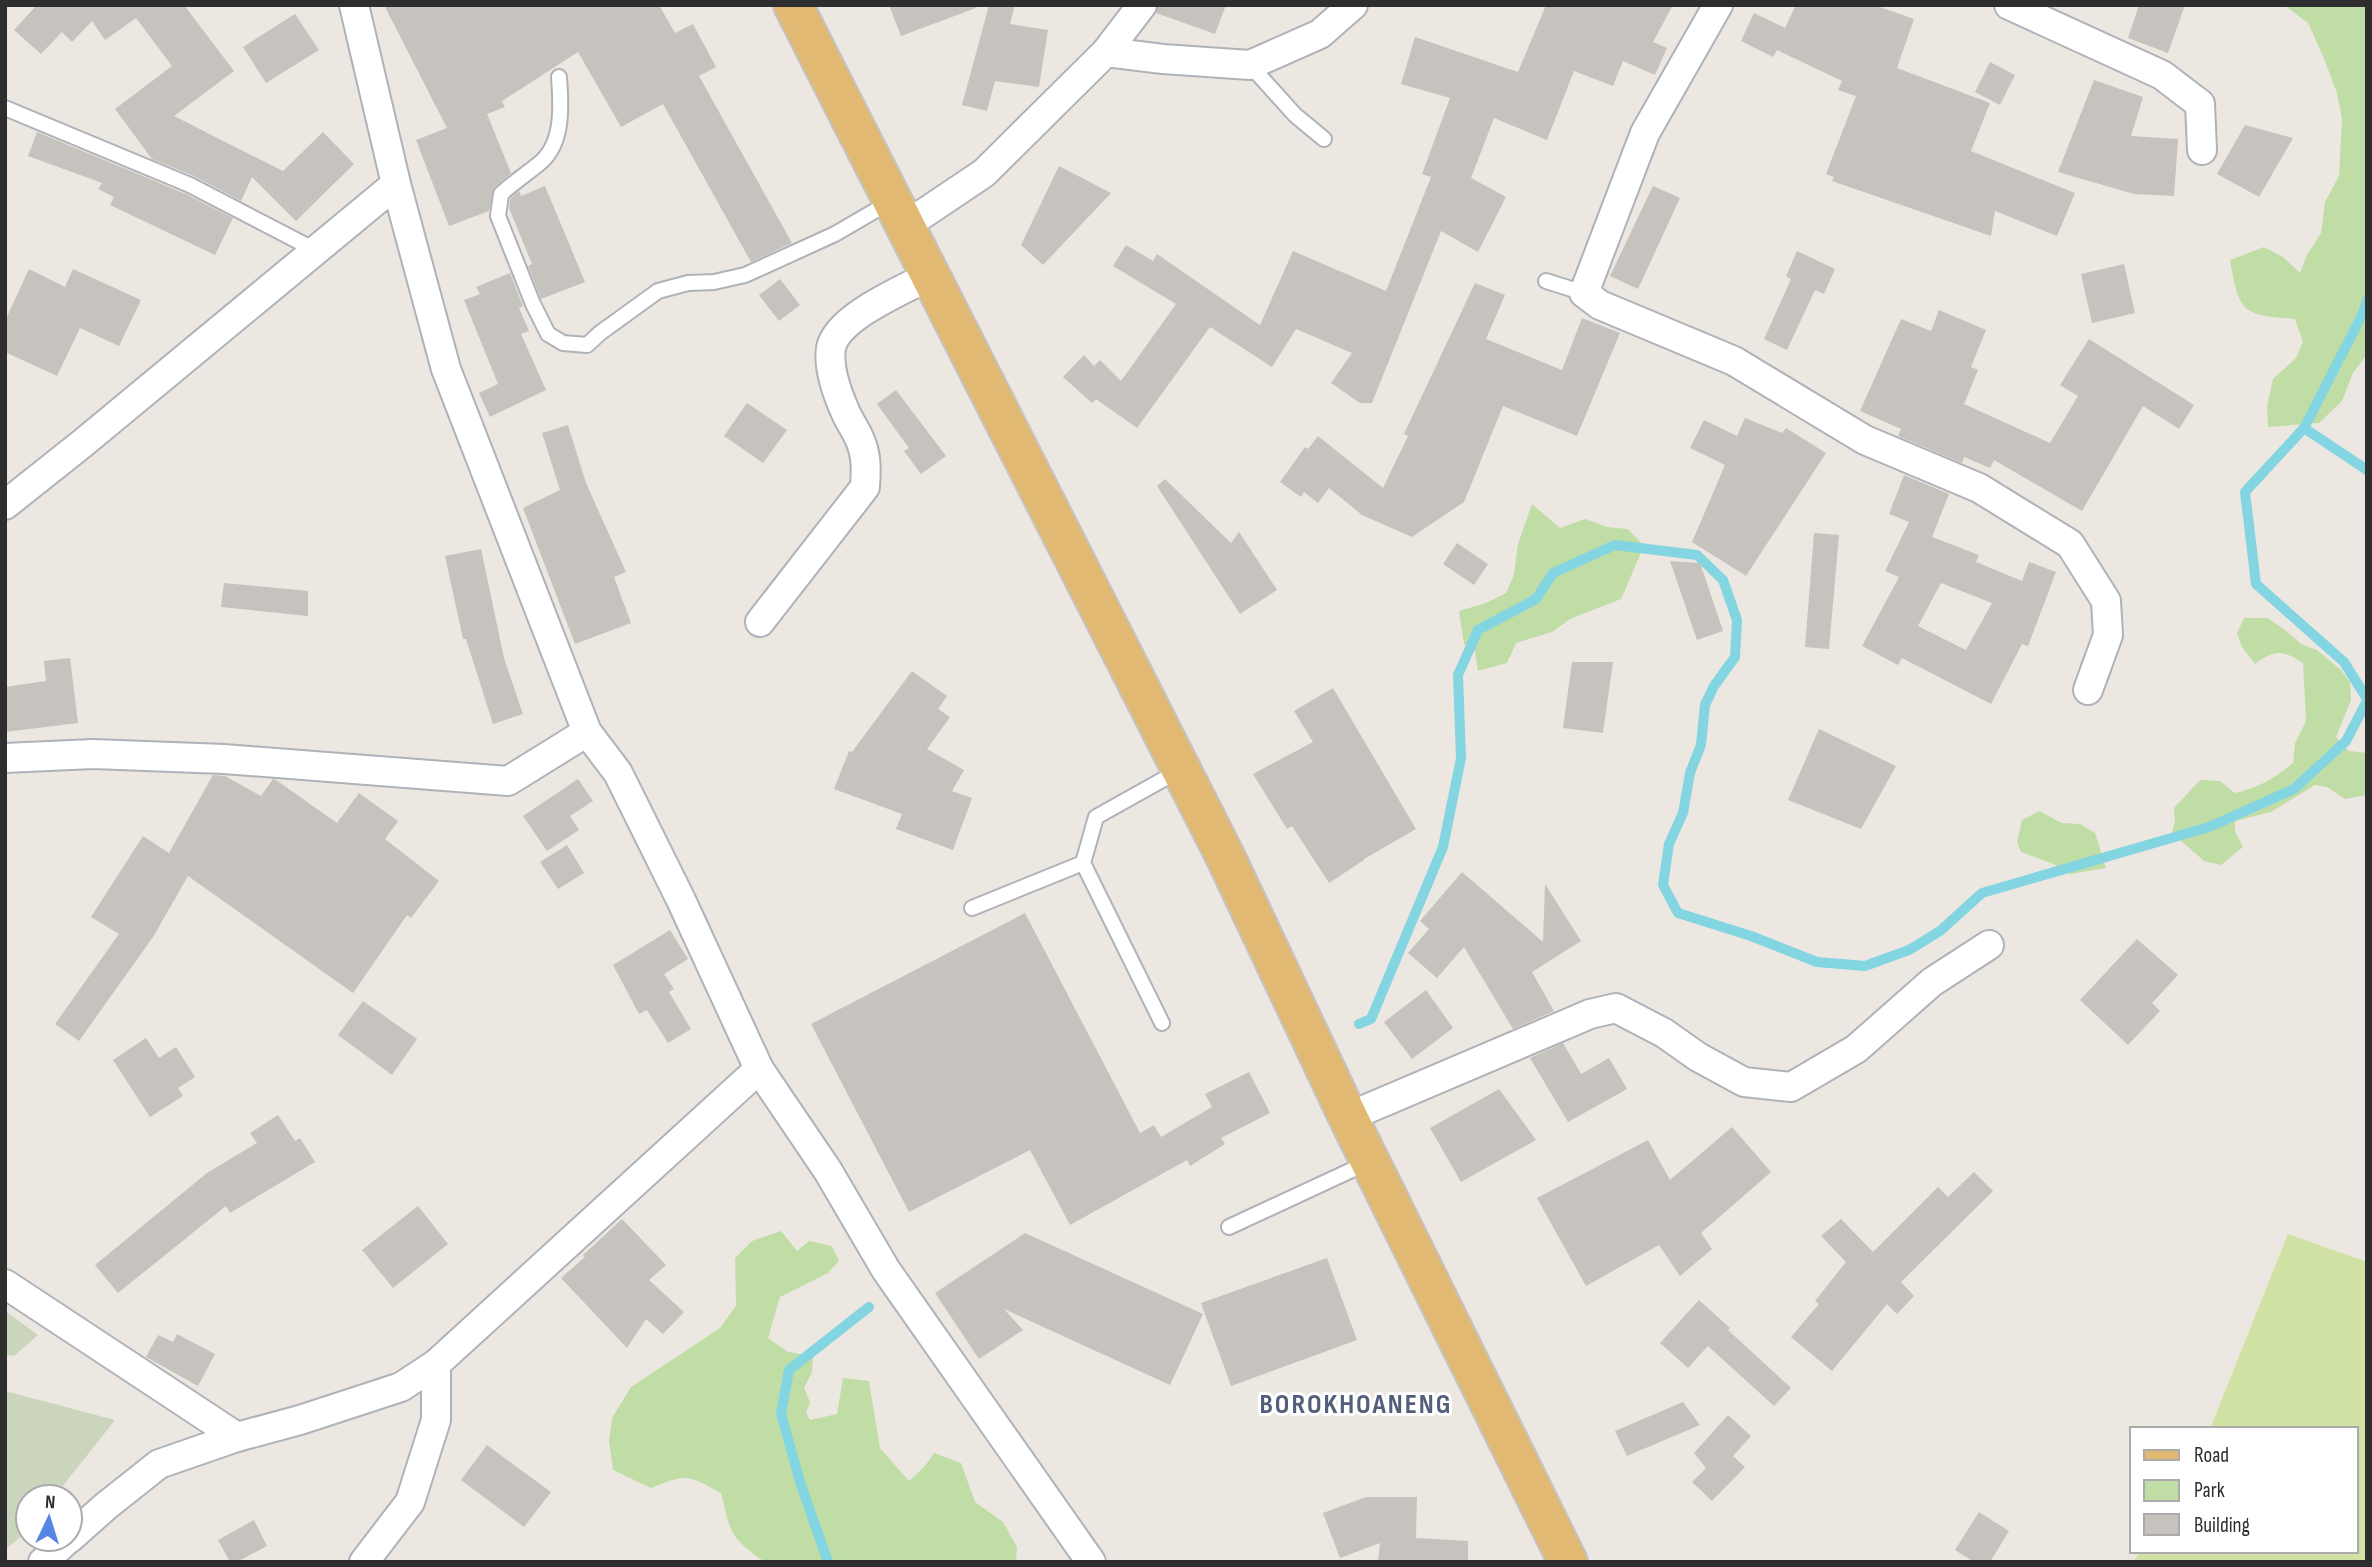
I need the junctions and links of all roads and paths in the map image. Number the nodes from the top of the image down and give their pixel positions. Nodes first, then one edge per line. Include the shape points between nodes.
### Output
1 (354, 5) edge
2 (793, 5) edge
3 (1142, 5) edge
4 (1353, 5) edge
5 (1718, 5) edge
6 (2009, 5) edge
7 (2051, 14) edge
8 (1107, 52) junction
9 (1250, 65) junction
10 (559, 77) dead end
11 (5, 108) edge
12 (1324, 139) dead end
13 (2202, 150) dead end
14 (396, 184) junction
15 (899, 213) junction
16 (315, 250) junction
17 (929, 276) junction
18 (1546, 281) dead end
19 (1584, 293) junction
20 (5, 505) edge
21 (760, 622) dead end
22 (2088, 690) dead end
23 (587, 732) junction
24 (5, 758) edge
25 (1182, 770) junction
26 (1083, 863) junction
27 (972, 908) dead end
28 (1989, 945) dead end
29 (1162, 1023) dead end
30 (759, 1069) junction
31 (1348, 1116) junction
32 (1370, 1161) junction
33 (1229, 1227) dead end
34 (5, 1284) edge
35 (436, 1364) junction
36 (237, 1437) junction
37 (84, 1525) edge
38 (364, 1562) edge
39 (1091, 1562) edge
40 (1568, 1562) edge

1 - 14 street
2 - 15 main road
3 - 8 street
4 - 9 street via 1320,34
5 - 19 street via 1645,134
6 - 7 street
7 - 13 street via 2162,75 2200,104
8 - 9 street
8 - 15 street via 984,173
9 - 12 lane
10 - 15 lane via 556,138 544,160 501,194 498,216 548,334 563,343 587,345 658,291 744,275 835,234
11 - 16 lane via 190,185
14 - 16 street
14 - 23 street via 446,369
15 - 17 main road
16 - 20 street
17 - 21 street via 844,325 832,345 834,378 867,463 865,488
17 - 25 main road
18 - 19 lane
19 - 22 street via 1600,305 1734,360 1865,440 1979,488 2070,544 2106,601 2108,635
23 - 24 street via 508,781 224,759 93,754
23 - 30 street via 618,773
25 - 26 lane via 1096,817
25 - 31 main road
26 - 27 lane
26 - 29 lane
28 - 31 street via 1932,982 1856,1049 1791,1087 1744,1082 1616,1008 1590,1014
30 - 35 street
30 - 39 street via 828,1171 886,1270
31 - 32 main road
32 - 33 lane
32 - 40 main road
34 - 36 street
35 - 36 street via 401,1387
35 - 38 street via 436,1420 410,1502
36 - 37 street via 159,1464

